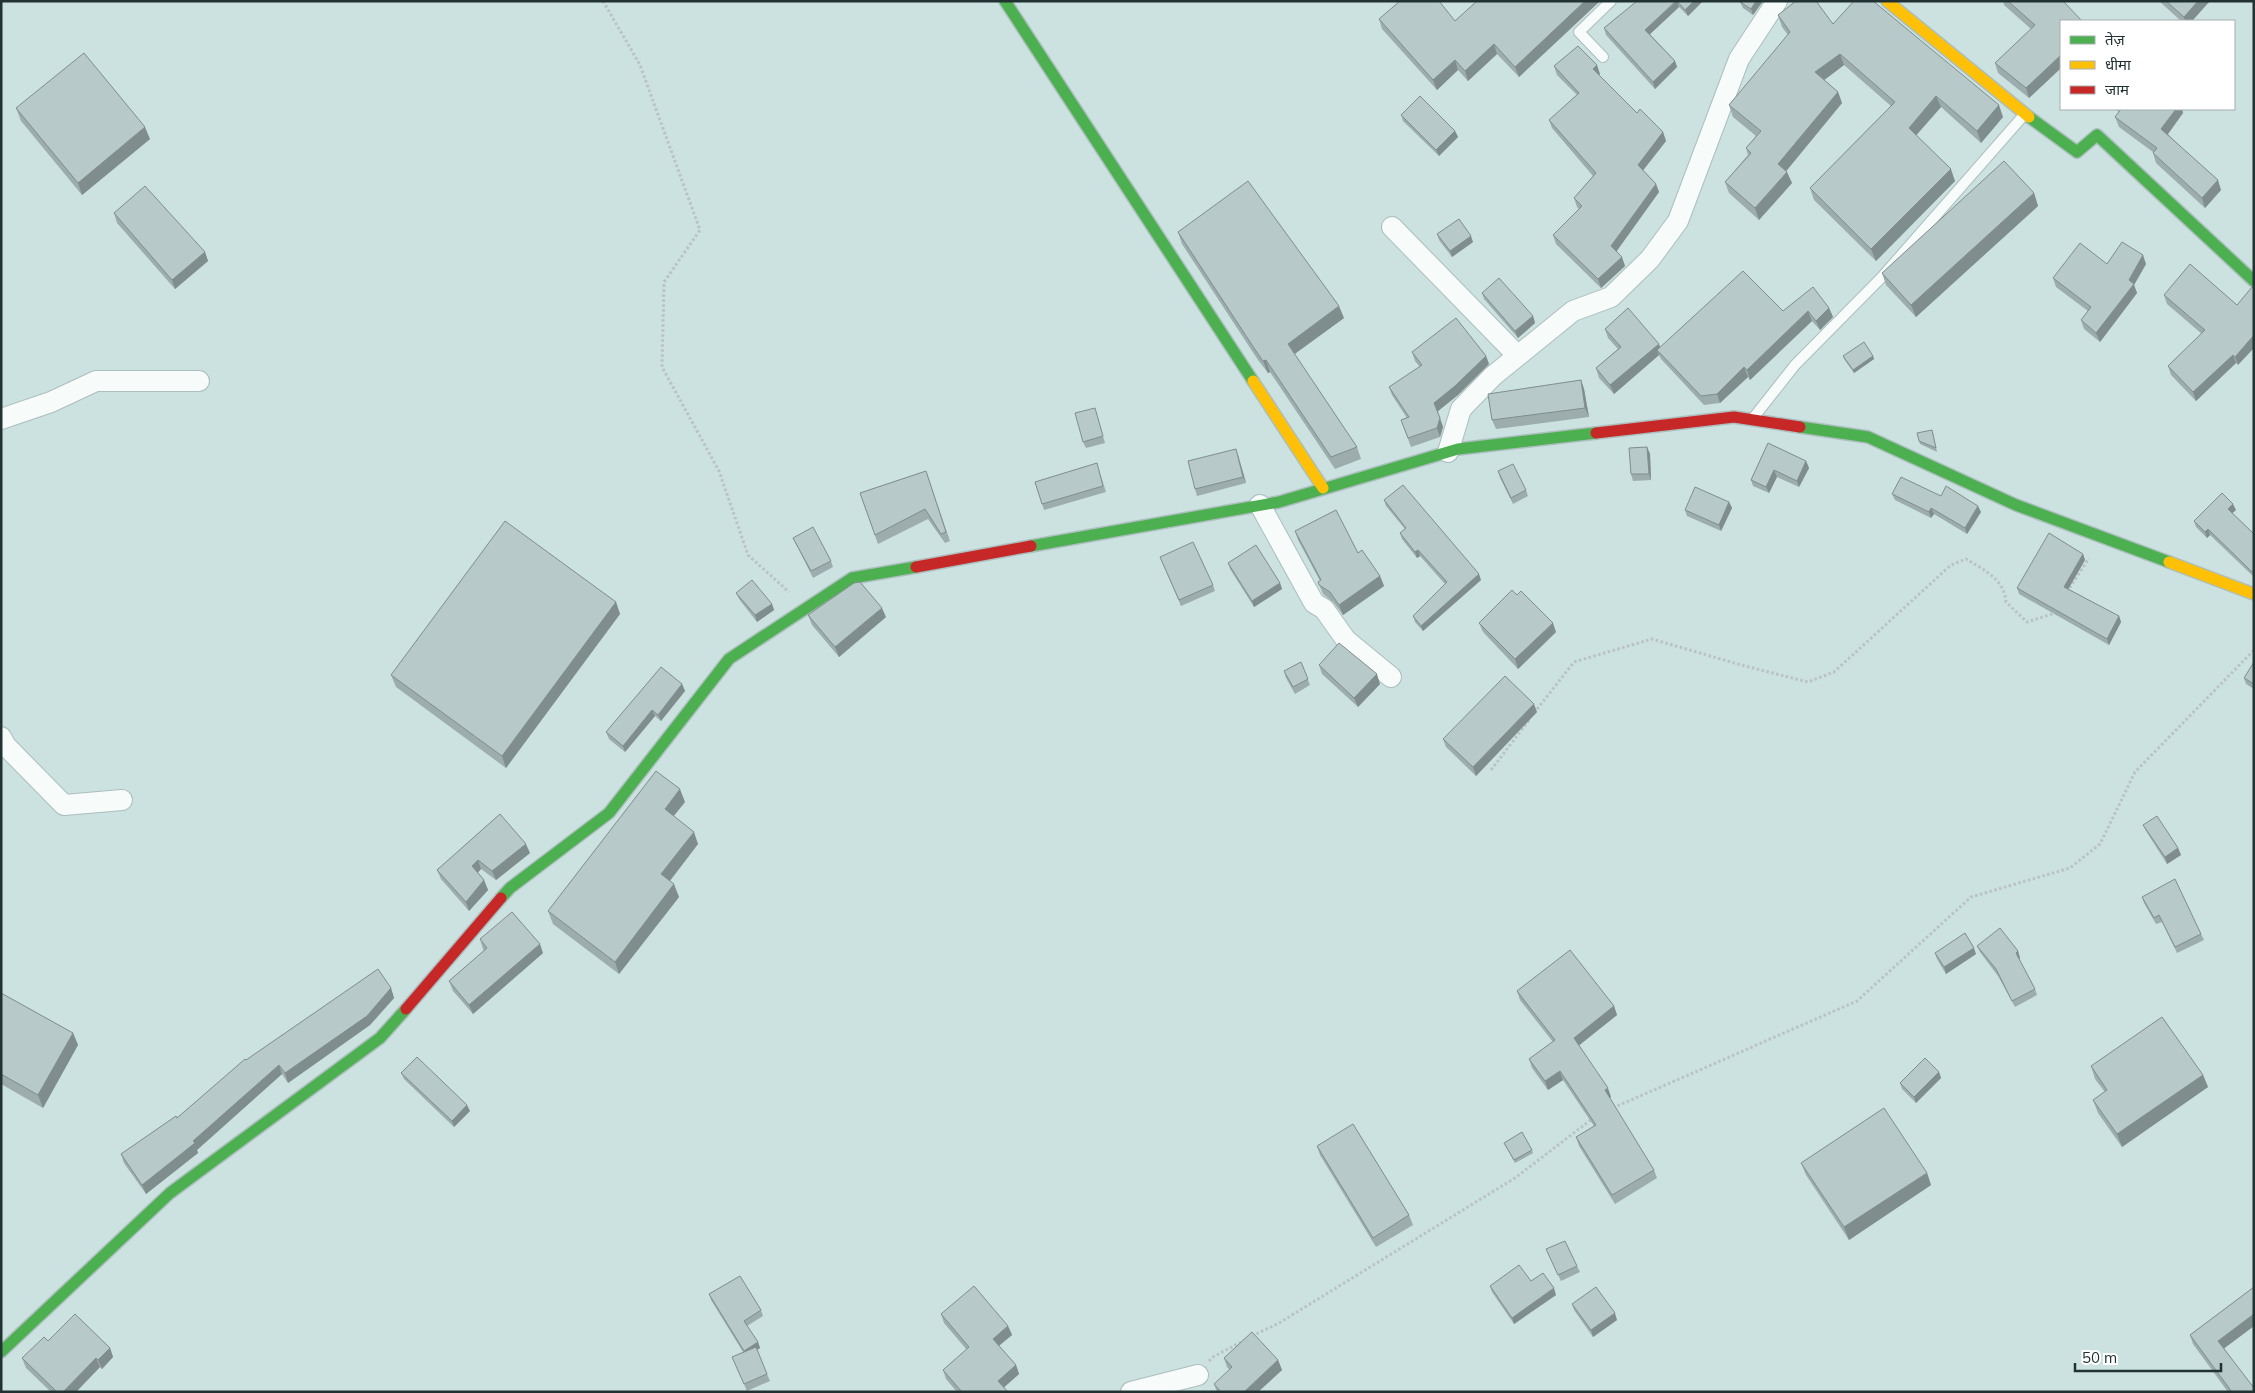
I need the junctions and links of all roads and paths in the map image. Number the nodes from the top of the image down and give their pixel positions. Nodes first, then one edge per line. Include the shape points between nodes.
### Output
1 (603, 1) edge
2 (1005, 1) edge
3 (1611, 1) edge
4 (1777, 1) edge
5 (1887, 1) edge
6 (1603, 57) dead end
7 (2025, 114) junction
8 (1392, 227) dead end
9 (2254, 281) edge
10 (1518, 355) junction
11 (200, 381) dead end
12 (1, 419) edge
13 (1752, 420) junction
14 (1448, 452) junction
15 (1323, 488) junction
16 (1260, 505) junction
17 (2090, 532) junction
18 (2254, 594) edge
19 (2062, 600) edge
20 (2057, 607) edge
21 (807, 608) junction
22 (2254, 650) edge
23 (1391, 677) dead end
24 (1, 737) edge
25 (1491, 770) dead end
26 (122, 800) dead end
27 (1610, 1109) edge
28 (1593, 1119) edge
29 (1, 1352) edge
30 (1198, 1374) joint
31 (1131, 1392) edge

1 - 21 path via 640,65 700,230 664,282 662,367 719,471 748,555
2 - 15 street
3 - 6 lane via 1579,32
4 - 10 street via 1739,59 1678,222 1656,252 1610,297 1573,311
5 - 7 street
7 - 9 street via 2077,152 2097,135
7 - 13 lane via 1882,277 1795,365
8 - 10 street
10 - 14 street via 1461,409
11 - 12 street via 96,381 51,402
13 - 14 street via 1734,417 1458,448
13 - 17 street via 1868,437 2016,504
14 - 15 street
15 - 16 street
16 - 21 street via 852,578
16 - 23 street via 1314,603 1324,609 1346,640
17 - 18 street
17 - 19 path via 2090,556
20 - 25 path via 2052,614 2028,622 2006,602 2006,592 1991,574 1966,559 1951,565 1834,672 1808,682 1652,639 1574,662
21 - 29 street via 728,659 609,813 510,888 380,1038 170,1194
22 - 27 path via 2135,772 2100,844 2070,868 1971,897 1857,1001
24 - 26 street via 64,805
28 - 30 path via 1515,1178 1279,1323 1213,1357
30 - 31 street

